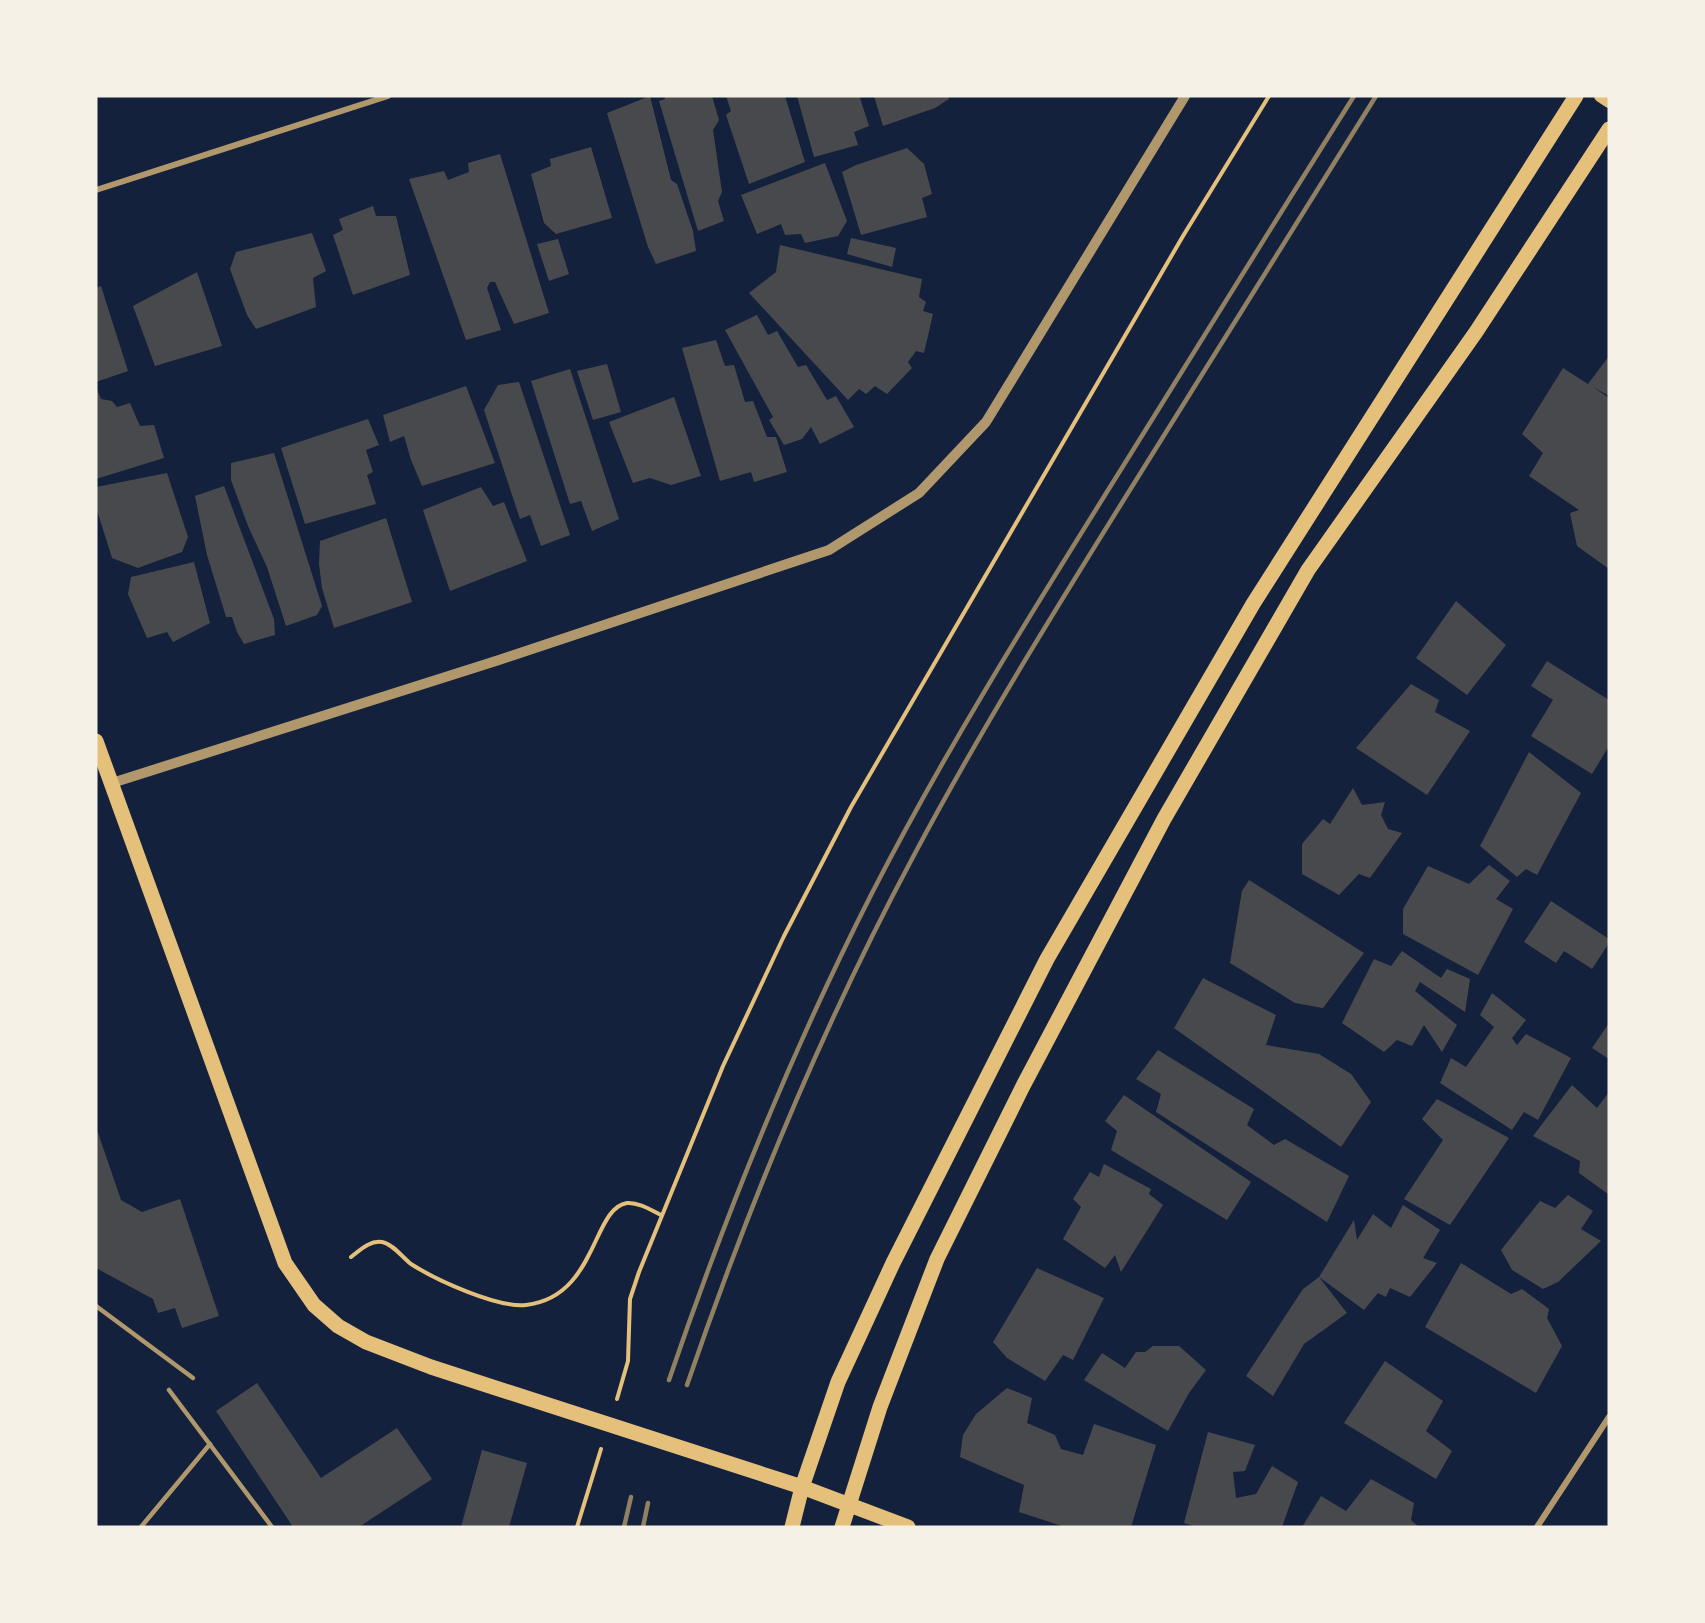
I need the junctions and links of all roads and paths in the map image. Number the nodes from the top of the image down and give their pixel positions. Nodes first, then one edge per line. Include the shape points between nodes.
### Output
1 (387, 96) edge
2 (1185, 96) edge
3 (1269, 96) edge
4 (1576, 96) edge
5 (1600, 96) edge
6 (1609, 102) edge
7 (1609, 129) edge
8 (96, 190) edge
9 (96, 741) edge
10 (112, 783) junction
11 (661, 1215) junction
12 (351, 1257) dead end
13 (96, 1306) edge
14 (193, 1378) dead end
15 (169, 1390) dead end
16 (615, 1405) dead end
17 (1609, 1417) edge
18 (604, 1438) dead end
19 (210, 1444) junction
20 (802, 1486) junction
21 (848, 1504) junction
22 (141, 1527) edge
23 (272, 1527) edge
24 (578, 1527) edge
25 (792, 1527) edge
26 (842, 1527) edge
27 (908, 1527) edge
28 (1538, 1527) edge

1 - 8 street
2 - 10 street via 986,422 919,493 829,550
3 - 11 path via 1183,236 851,807 728,1055
4 - 20 main road via 1253,604 1047,959 888,1274 838,1382
5 - 6 main road
7 - 21 main road via 1476,332 1308,570 1164,819 937,1259 880,1407
9 - 10 main road
10 - 20 main road via 285,1263 314,1305 338,1326 366,1342 431,1367
11 - 12 path via 630,1203 619,1206 604,1223 582,1269 567,1287 549,1299 528,1305 504,1304 463,1289 423,1271 381,1242 366,1245
11 - 16 path via 630,1299 628,1361
13 - 14 lane
15 - 19 lane
17 - 28 street
18 - 24 path
19 - 22 lane
19 - 23 lane
20 - 21 main road
20 - 25 main road
21 - 26 main road
21 - 27 main road

